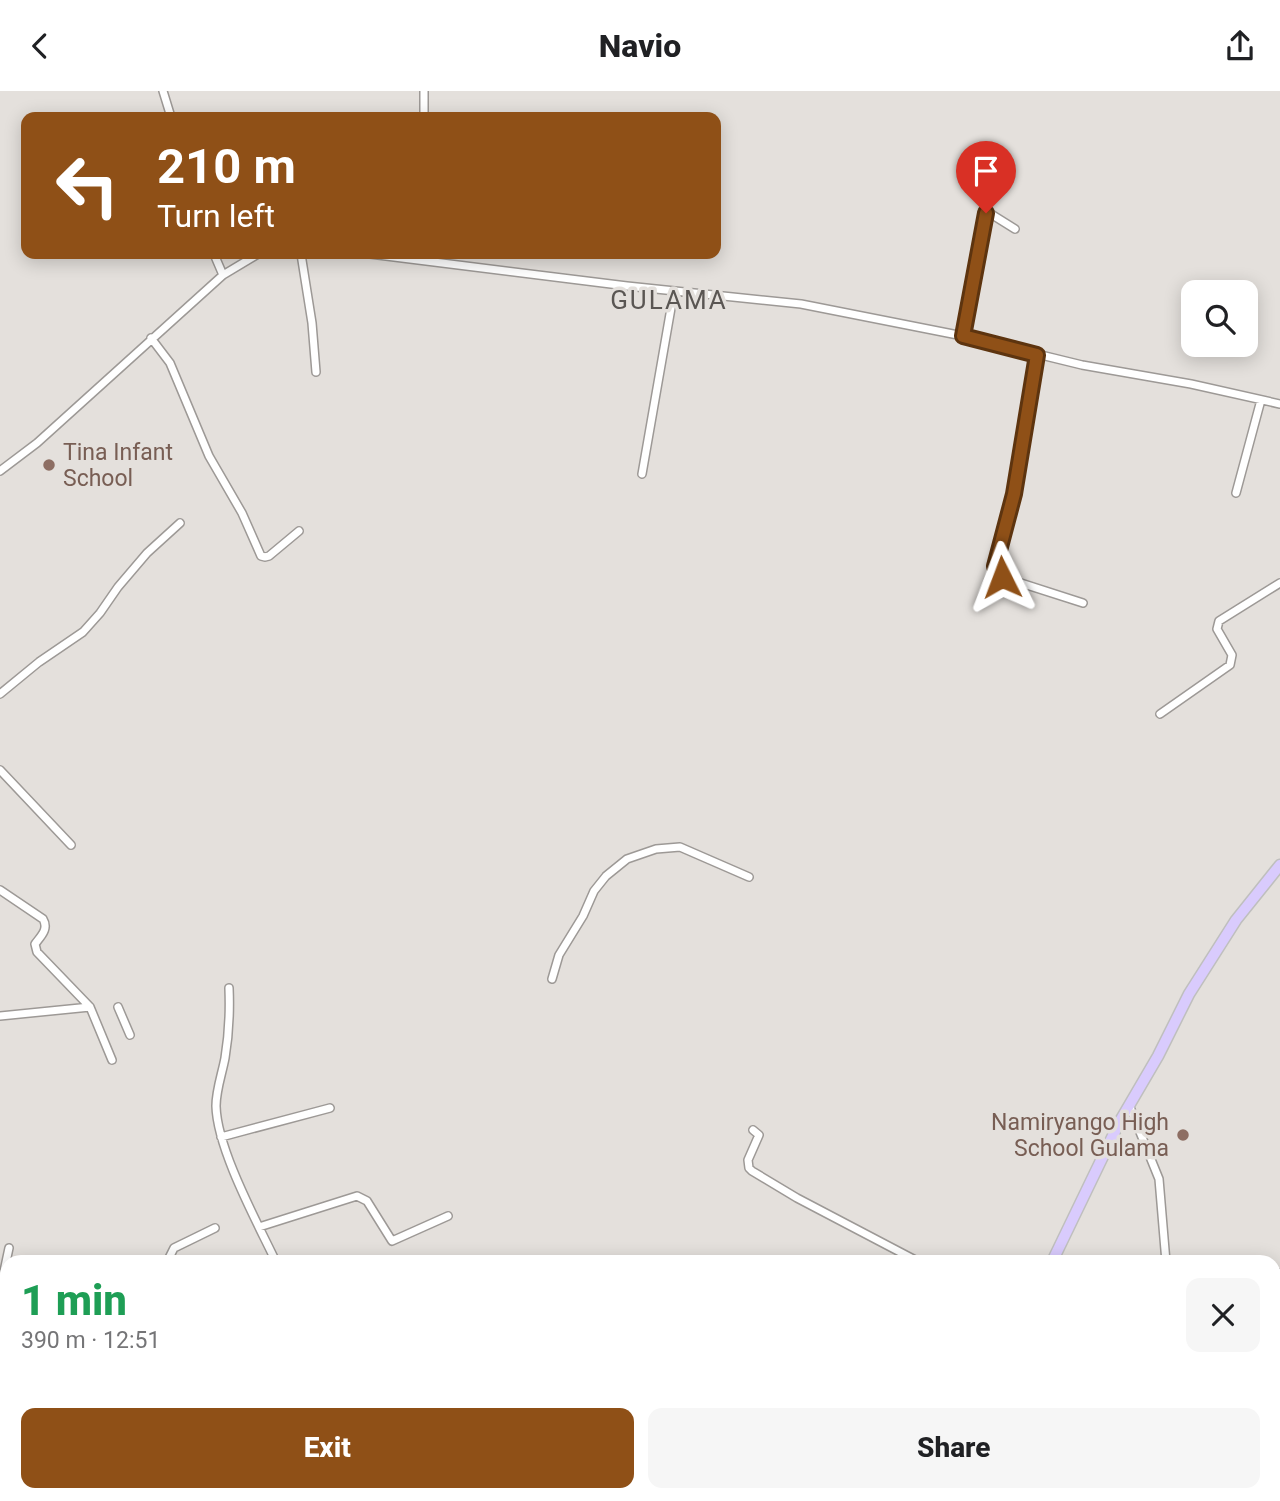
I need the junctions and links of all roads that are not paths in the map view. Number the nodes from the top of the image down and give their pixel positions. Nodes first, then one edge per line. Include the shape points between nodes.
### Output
1 (163, 91) edge
2 (425, 91) edge
3 (169, 112) edge
4 (424, 112) edge
5 (1015, 229) dead end
6 (216, 259) edge
7 (250, 259) edge
8 (302, 259) edge
9 (426, 259) edge
10 (223, 275) junction
11 (674, 291) junction
12 (963, 336) junction
13 (151, 338) junction
14 (1037, 355) junction
15 (316, 372) dead end
16 (1261, 400) junction
17 (1280, 404) edge
18 (0, 471) edge
19 (642, 474) dead end
20 (1236, 493) dead end
21 (180, 523) dead end
22 (299, 531) dead end
23 (1280, 583) edge
24 (1083, 603) dead end
25 (0, 694) edge
26 (1160, 714) dead end
27 (0, 771) edge
28 (71, 845) dead end
29 (1280, 865) edge
30 (749, 877) dead end
31 (0, 890) edge
32 (552, 979) dead end
33 (229, 988) dead end
34 (90, 1007) junction
35 (118, 1007) dead end
36 (0, 1016) edge
37 (130, 1035) dead end
38 (112, 1060) dead end
39 (1129, 1105) junction
40 (330, 1108) dead end
41 (753, 1130) dead end
42 (220, 1137) junction
43 (448, 1216) dead end
44 (259, 1227) junction
45 (215, 1228) dead end
46 (9, 1248) dead end
47 (8, 1255) edge
48 (170, 1255) edge
49 (273, 1255) edge
50 (906, 1255) edge
51 (1055, 1255) edge
52 (1165, 1255) edge

1 - 3 street
2 - 4 street
5 - 12 street via 986,213
6 - 10 street
7 - 10 street
8 - 15 street
9 - 11 street
10 - 13 street
11 - 12 street via 801,304
11 - 19 street
12 - 14 street
13 - 18 street
13 - 22 street via 170,363 209,456 261,556 269,555
14 - 16 street
14 - 24 street via 1014,494 995,571
16 - 17 street
16 - 20 street
21 - 25 street via 147,553 83,632
23 - 26 street via 1219,621 1217,629 1231,655 1230,665
27 - 28 street
29 - 39 main road via 1201,974
30 - 32 street via 680,847 627,859 594,891 559,955
31 - 34 street via 43,919 45,930 35,944 37,952
33 - 42 street via 229,1029 216,1102
34 - 36 street
34 - 38 street
35 - 37 street
39 - 51 main road
39 - 52 street via 1158,1179
40 - 42 street
41 - 50 street via 758,1135 748,1160 752,1171
42 - 44 street
43 - 44 street via 392,1241 367,1201 357,1196
44 - 49 street
45 - 48 street via 174,1248
46 - 47 street

